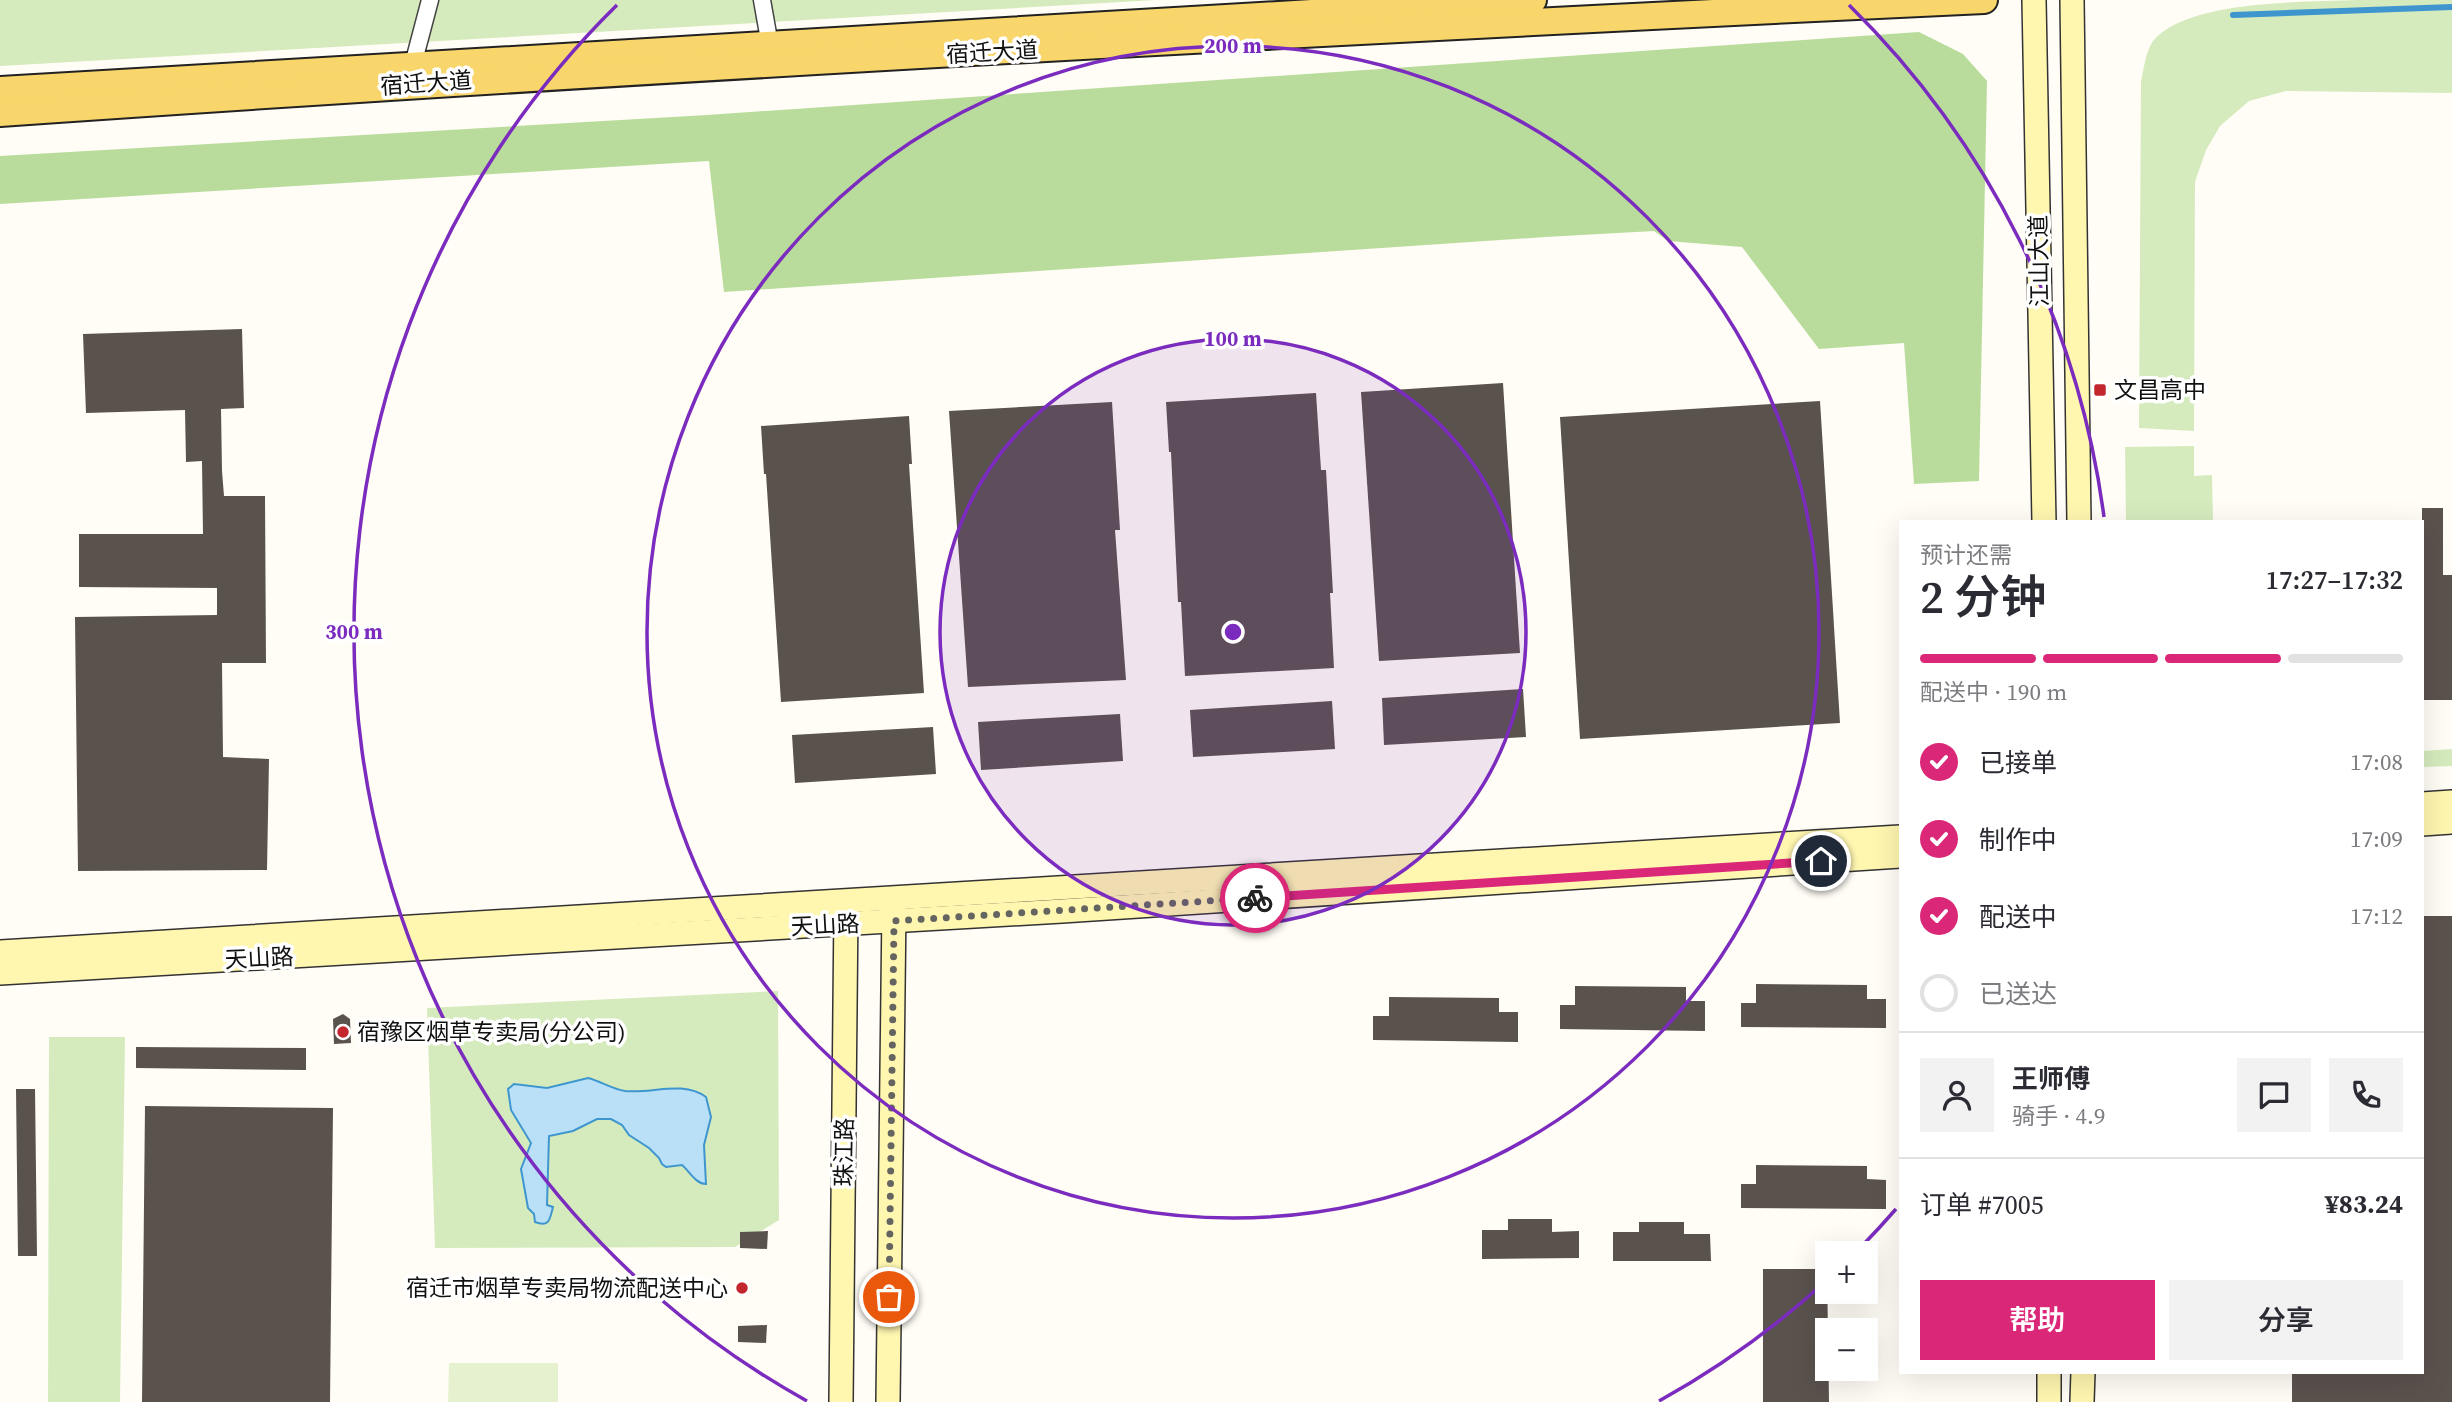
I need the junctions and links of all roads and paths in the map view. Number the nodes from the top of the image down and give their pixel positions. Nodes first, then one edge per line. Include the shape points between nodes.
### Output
1 (430, 0) edge
2 (762, 0) edge
3 (1534, 0) edge
4 (1984, 0) edge
5 (2034, 0) edge
6 (2072, 0) edge
7 (771, 54) junction
8 (411, 74) junction
9 (0, 90) edge
10 (0, 113) edge
11 (2043, 520) edge
12 (2079, 520) edge
13 (2452, 802) edge
14 (2424, 804) edge
15 (2452, 822) edge
16 (2424, 824) edge
17 (1899, 837) edge
18 (1899, 856) edge
19 (894, 910) junction
20 (846, 913) junction
21 (0, 952) edge
22 (0, 973) edge
23 (2049, 1374) edge
24 (2082, 1374) edge
25 (841, 1402) edge
26 (888, 1402) edge
27 (2049, 1402) edge
28 (2082, 1402) edge

1 - 8 street
2 - 7 street
3 - 7 main road, 宿迁大道
4 - 7 main road, 宿迁大道
5 - 11 street, 江山大道
6 - 12 street, 江山大道
7 - 8 main road, 宿迁大道
8 - 9 main road, 宿迁大道
8 - 10 main road, 宿迁大道
13 - 14 street
15 - 16 street
17 - 19 street, 天山路
18 - 19 street, 天山路
19 - 20 street, 天山路
19 - 26 street, 珠江路
20 - 21 street, 天山路
20 - 22 street, 天山路
20 - 25 street, 珠江路
23 - 27 street
24 - 28 street

